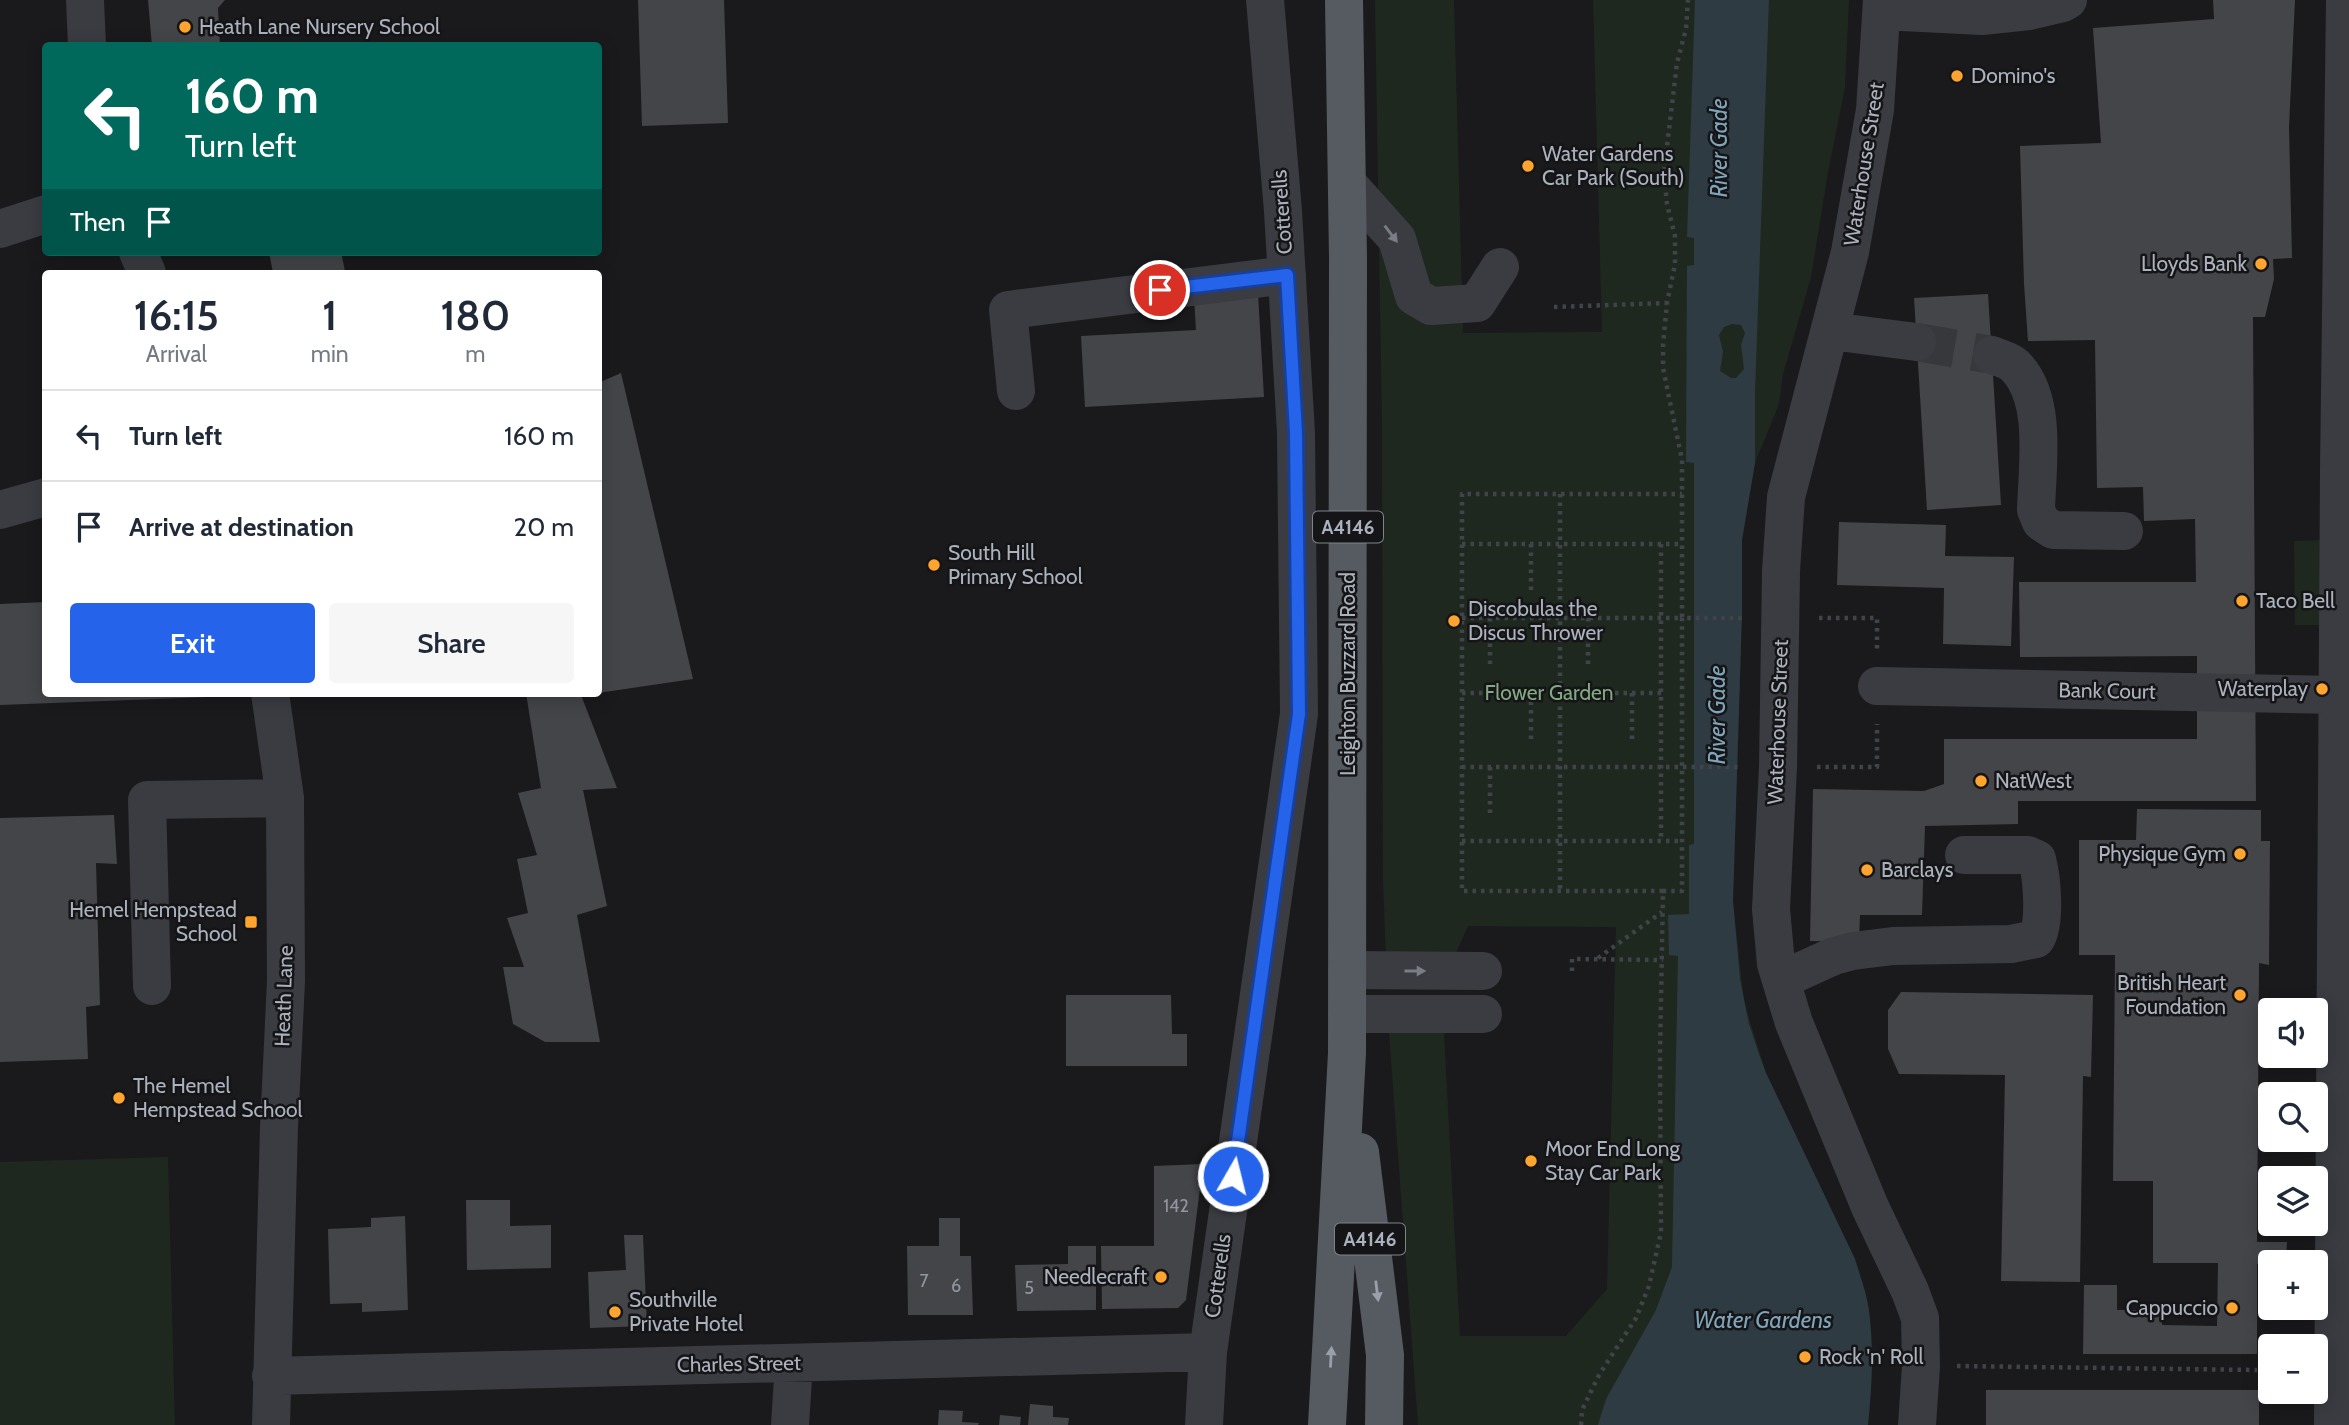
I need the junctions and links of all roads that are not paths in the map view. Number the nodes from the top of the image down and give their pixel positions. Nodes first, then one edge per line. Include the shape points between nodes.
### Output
1 (85, 0) edge
2 (1265, 0) edge
3 (1344, 0) edge
4 (2068, 0) edge
5 (2345, 0) edge
6 (1882, 6) edge
7 (87, 42) edge
8 (1347, 183) junction
9 (42, 215) edge
10 (0, 229) edge
11 (1500, 267) dead end
12 (1287, 275) junction
13 (1829, 331) junction
14 (1917, 342) tunnel mouth
15 (1992, 355) tunnel mouth
16 (1016, 391) dead end
17 (2344, 470) edge
18 (42, 498) edge
19 (0, 510) edge
20 (2124, 531) dead end
21 (1877, 686) dead end
22 (2337, 695) junction
23 (271, 697) edge
24 (285, 798) junction
25 (1964, 855) dead end
26 (1347, 970) junction
27 (1483, 971) dead end
28 (1781, 980) junction
29 (152, 986) dead end
30 (1347, 1014) junction
31 (1483, 1014) dead end
32 (1347, 1053) junction
33 (2341, 1351) edge
34 (1208, 1352) junction
35 (794, 1363) junction
36 (271, 1376) junction
37 (271, 1425) edge
38 (790, 1425) edge
39 (1204, 1425) edge
40 (1327, 1425) edge
41 (1384, 1425) edge
42 (1917, 1425) edge
43 (2333, 1425) edge

1 - 7 street
2 - 12 street, Cotterells
3 - 8 main road, Leighton Buzzard Road / A4146
4 - 6 street via 2029,11 1982,16
5 - 17 street
6 - 13 street, Waterhouse Street via 1875,110 1850,253
8 -> 11 street via 1397,239 1414,296 1431,306 1477,303
8 - 26 main road, Leighton Buzzard Road / A4146
9 - 10 street
12 - 16 street via 1008,310
12 - 34 street, Cotterells via 1296,433 1299,714
13 - 14 street
13 - 28 street, Waterhouse Street via 1786,497 1771,909
15 - 20 street via 2015,365 2033,394 2040,523 2053,530
17 - 22 street
18 - 19 street
21 - 22 street, Bank Court
22 - 33 street
23 - 24 street, Heath Lane
24 - 29 street via 147,800
24 - 36 street, Heath Lane via 286,981
25 - 28 street via 2028,855 2037,859 2041,913 2036,939 1853,951
26 -> 27 street
26 - 30 main road, Leighton Buzzard Road / A4146
28 - 42 street, Waterhouse Street via 1794,1023 1920,1318
30 - 31 street
30 - 32 main road, Leighton Buzzard Road / A4146
40 -> 32 main road, Leighton Buzzard Road / A4146
32 -> 41 main road, Leighton Buzzard Road / A4146 via 1385,1356
33 - 43 street
34 - 35 street, Charles Street
34 - 39 street, Cotterells
35 - 36 street, Charles Street
35 - 38 street
36 - 37 street, Heath Lane

